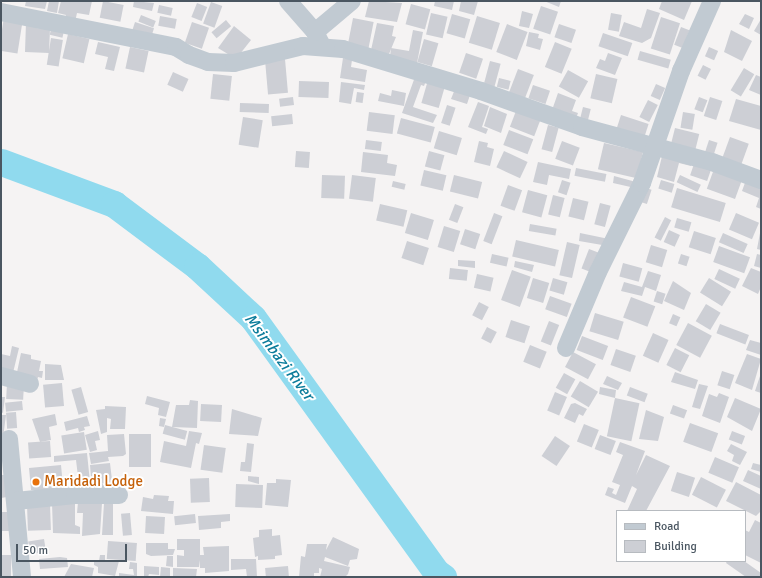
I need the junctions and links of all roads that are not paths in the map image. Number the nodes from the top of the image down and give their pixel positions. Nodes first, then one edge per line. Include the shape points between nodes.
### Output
1 (288, 1) edge
2 (352, 1) edge
3 (712, 1) edge
4 (1, 12) edge
5 (318, 39) junction
6 (655, 146) junction
7 (761, 180) edge
8 (566, 348) dead end
9 (1, 376) edge
10 (30, 384) dead end
11 (9, 439) dead end
12 (119, 495) dead end
13 (16, 501) junction
14 (22, 577) edge

1 - 5 street
2 - 5 street
3 - 6 street via 681,71
4 - 5 street via 176,47 208,62 234,63 303,46
5 - 6 street via 582,127
6 - 7 street via 712,162
6 - 8 street via 637,196 598,272
9 - 10 street
11 - 13 street
12 - 13 street via 75,495
13 - 14 street

